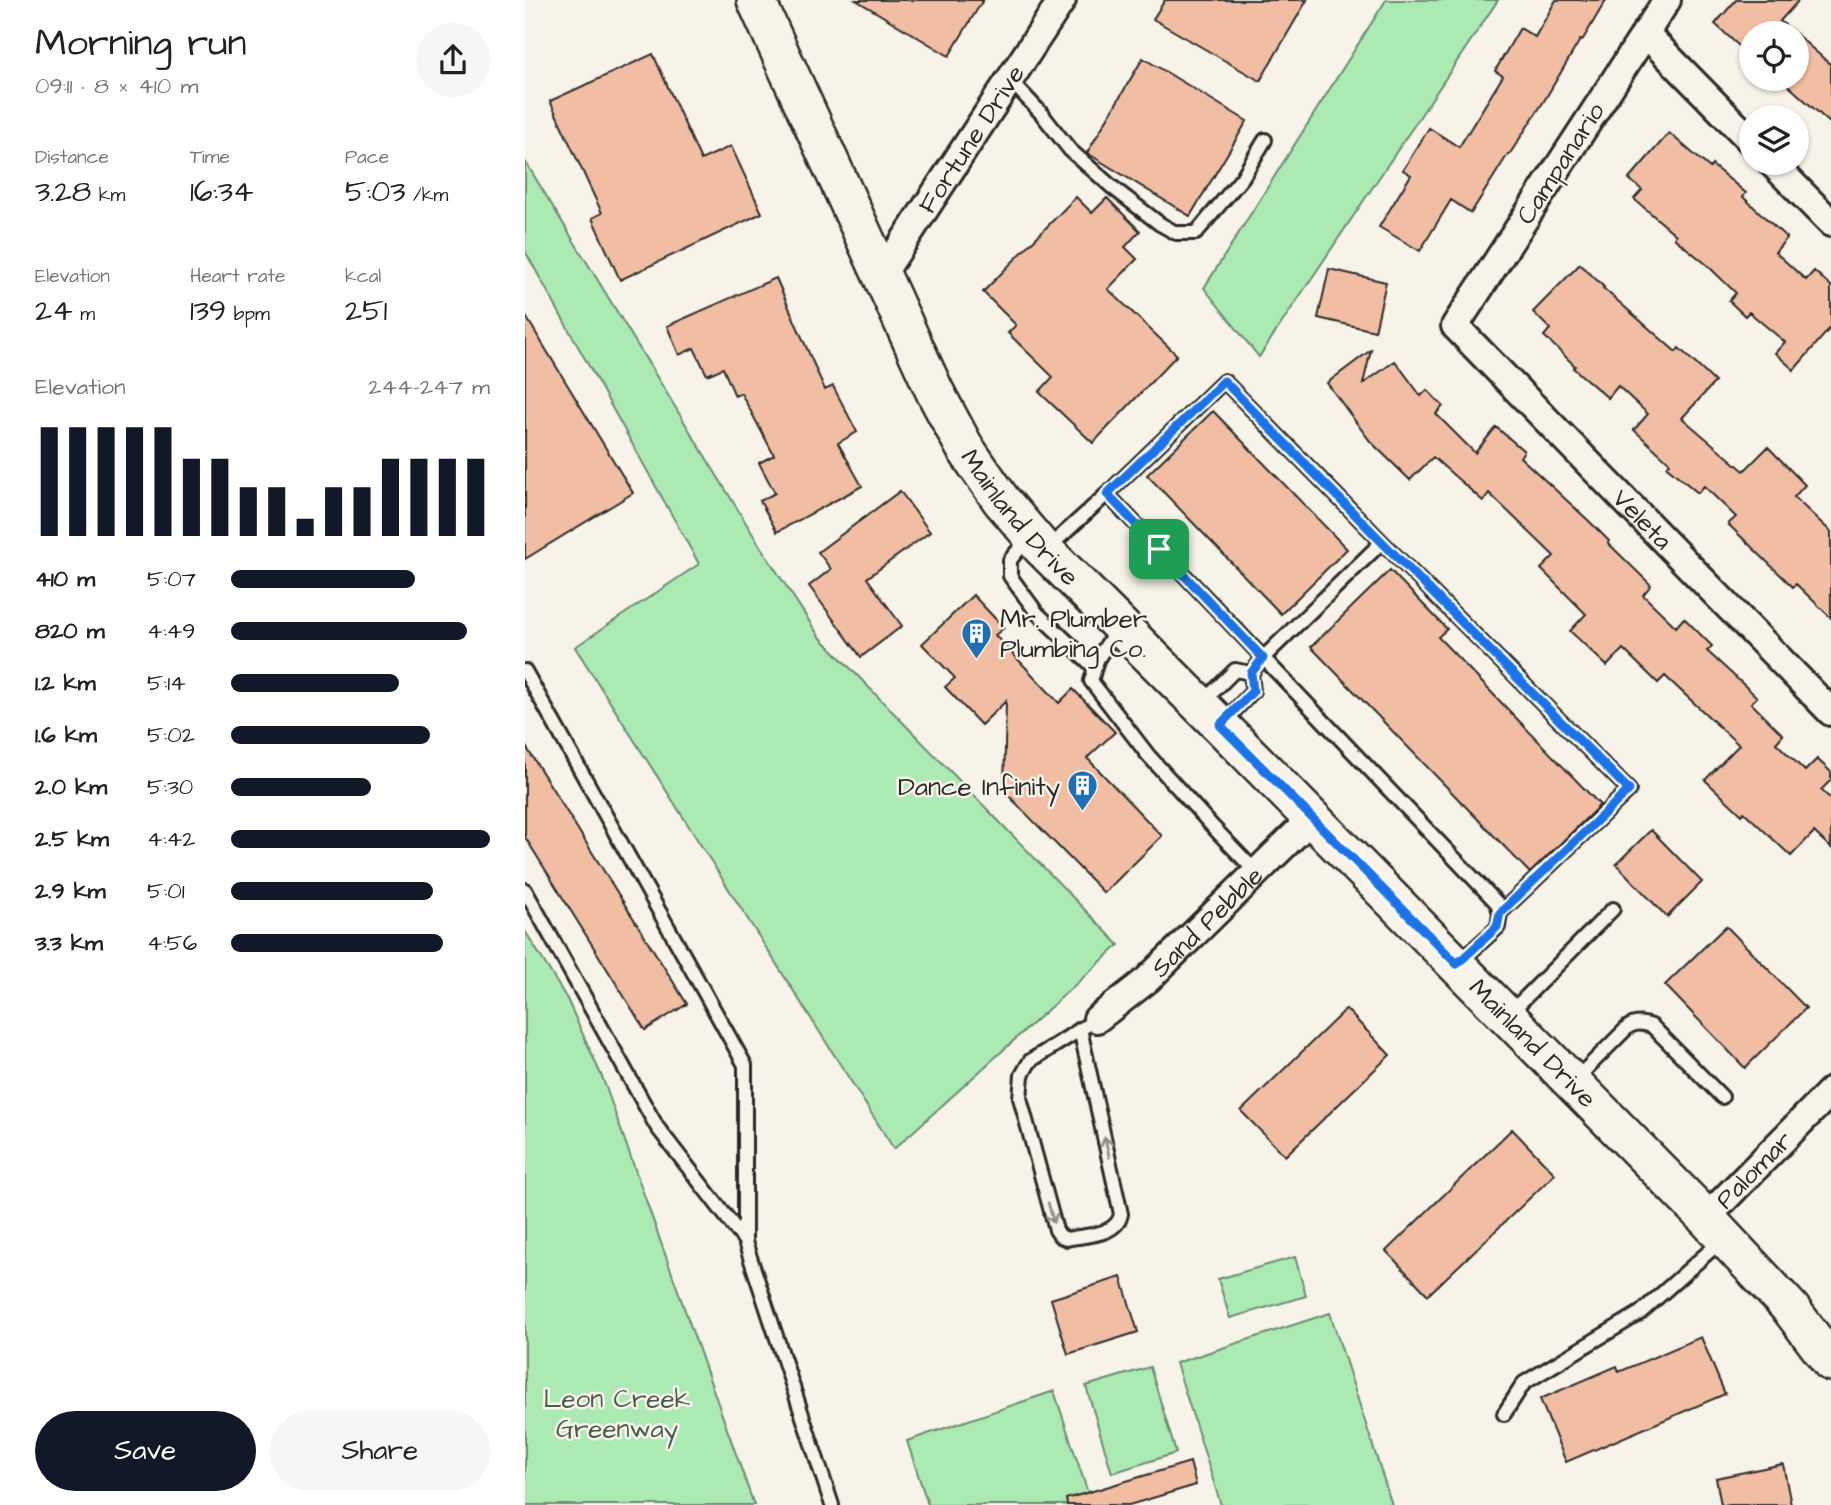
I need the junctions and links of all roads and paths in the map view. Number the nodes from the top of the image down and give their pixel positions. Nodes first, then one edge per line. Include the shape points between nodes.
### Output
1 (756, 0) edge
2 (1062, 0) edge
3 (1667, 0) edge
4 (1645, 33) junction
5 (1010, 80) junction
6 (1739, 129) edge
7 (1265, 139) dead end
8 (1784, 175) edge
9 (1831, 223) edge
10 (881, 276) junction
11 (1455, 326) joint
12 (1107, 494) junction
13 (1382, 542) junction
14 (1038, 543) junction
15 (1120, 625) junction
16 (1263, 658) junction
17 (1095, 668) junction
18 (525, 671) edge
19 (1251, 673) junction
20 (1831, 712) edge
21 (1210, 715) junction
22 (1312, 818) junction
23 (1257, 873) junction
24 (525, 890) edge
25 (1613, 909) dead end
26 (1500, 913) junction
27 (1457, 964) junction
28 (1507, 1016) junction
29 (1089, 1024) junction
30 (1573, 1083) junction
31 (1831, 1091) edge
32 (1722, 1097) dead end
33 (1715, 1228) junction
34 (745, 1242) junction
35 (1831, 1362) edge
36 (1504, 1414) dead end
37 (832, 1505) edge

1 - 10 main road, Mainland Drive
2 - 5 street, Fortune Drive
3 - 4 street, Campanario
4 - 6 street
4 - 11 street, Campanario
5 - 7 lane via 1070,150 1176,233 1196,233 1242,177
5 - 10 street, Fortune Drive
8 - 9 street
10 - 14 main road, Mainland Drive via 965,448
11 - 20 street, Veleta
12 - 13 lane via 1224,381
12 - 14 lane
12 - 16 lane
13 - 16 lane
13 - 26 lane via 1629,790
14 - 15 main road, Mainland Drive
14 - 17 lane via 1010,560 1010,576 1037,613
15 - 17 lane
15 - 21 main road, Mainland Drive
16 - 19 lane
16 - 26 lane via 1496,903
17 - 23 lane via 1091,681 1148,755
18 - 34 lane via 745,1065
19 - 21 lane via 1253,691
19 - 21 lane via 1235,670
21 - 22 main road, Mainland Drive
22 - 23 street, Sand Pebble
22 - 27 main road, Mainland Drive
23 - 29 street, Sand Pebble via 1147,980
24 - 34 lane via 657,1127
25 - 28 lane
26 - 27 lane via 1497,927
27 - 28 main road, Mainland Drive
28 - 30 main road, Mainland Drive
29 -> 29 lane via 1030,1061 1022,1075 1020,1098 1052,1216 1056,1230 1067,1239 1114,1228 1122,1214
30 - 32 lane via 1628,1027 1643,1023 1652,1026
30 - 33 main road, Mainland Drive
31 - 33 street, Palomar
33 - 35 main road, Mainland Drive via 1790,1308
33 - 36 lane via 1640,1313 1524,1384
34 - 37 lane

